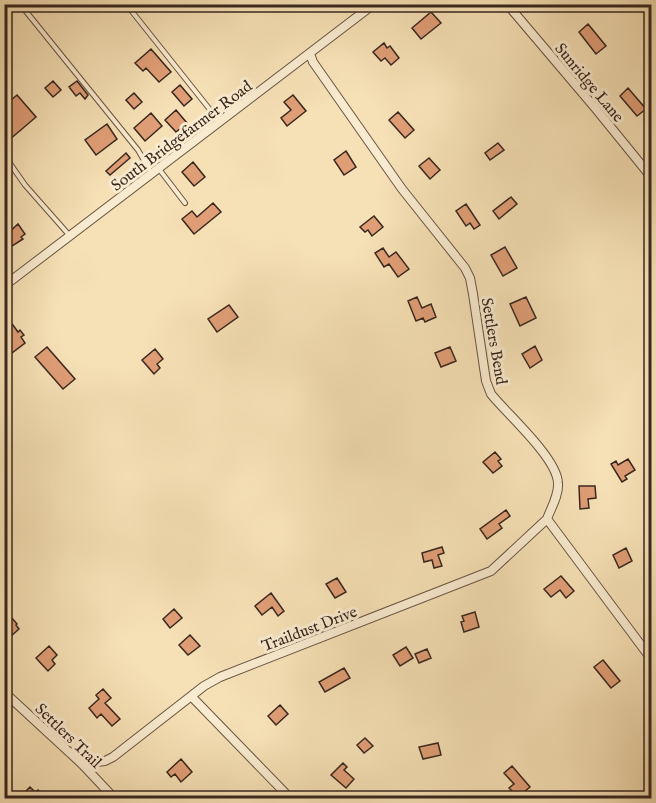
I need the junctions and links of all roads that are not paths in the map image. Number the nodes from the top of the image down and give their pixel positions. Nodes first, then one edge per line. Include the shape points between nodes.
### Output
1 (20, 4) edge
2 (126, 4) edge
3 (374, 4) edge
4 (507, 4) edge
5 (310, 54) junction
6 (220, 122) junction
7 (179, 153) junction
8 (4, 155) edge
9 (146, 161) junction
10 (155, 171) junction
11 (651, 178) edge
12 (185, 203) dead end
13 (71, 236) junction
14 (4, 286) edge
15 (546, 519) junction
16 (651, 660) edge
17 (4, 692) edge
18 (191, 696) junction
19 (82, 764) junction
20 (114, 798) edge
21 (291, 798) edge

1 - 9 lane
2 - 6 lane
3 - 5 street, South Bridgefarmer Road
4 - 11 street, Sunridge Lane
5 - 6 street, South Bridgefarmer Road
5 - 15 street, Settlers Bend via 402,189 465,268 491,394 547,457 557,476 557,495
6 - 7 street, South Bridgefarmer Road
7 - 9 lane via 164,147
7 - 10 street, South Bridgefarmer Road
8 - 13 lane
9 - 10 lane
10 - 12 lane
10 - 13 street, South Bridgefarmer Road
13 - 14 street, South Bridgefarmer Road
15 - 16 street
15 - 18 street, Traildust Drive via 491,571 220,677
17 - 19 street, Settlers Trail
18 - 19 street, Traildust Drive via 109,759
18 - 21 street
19 - 20 street, Settlers Trail

